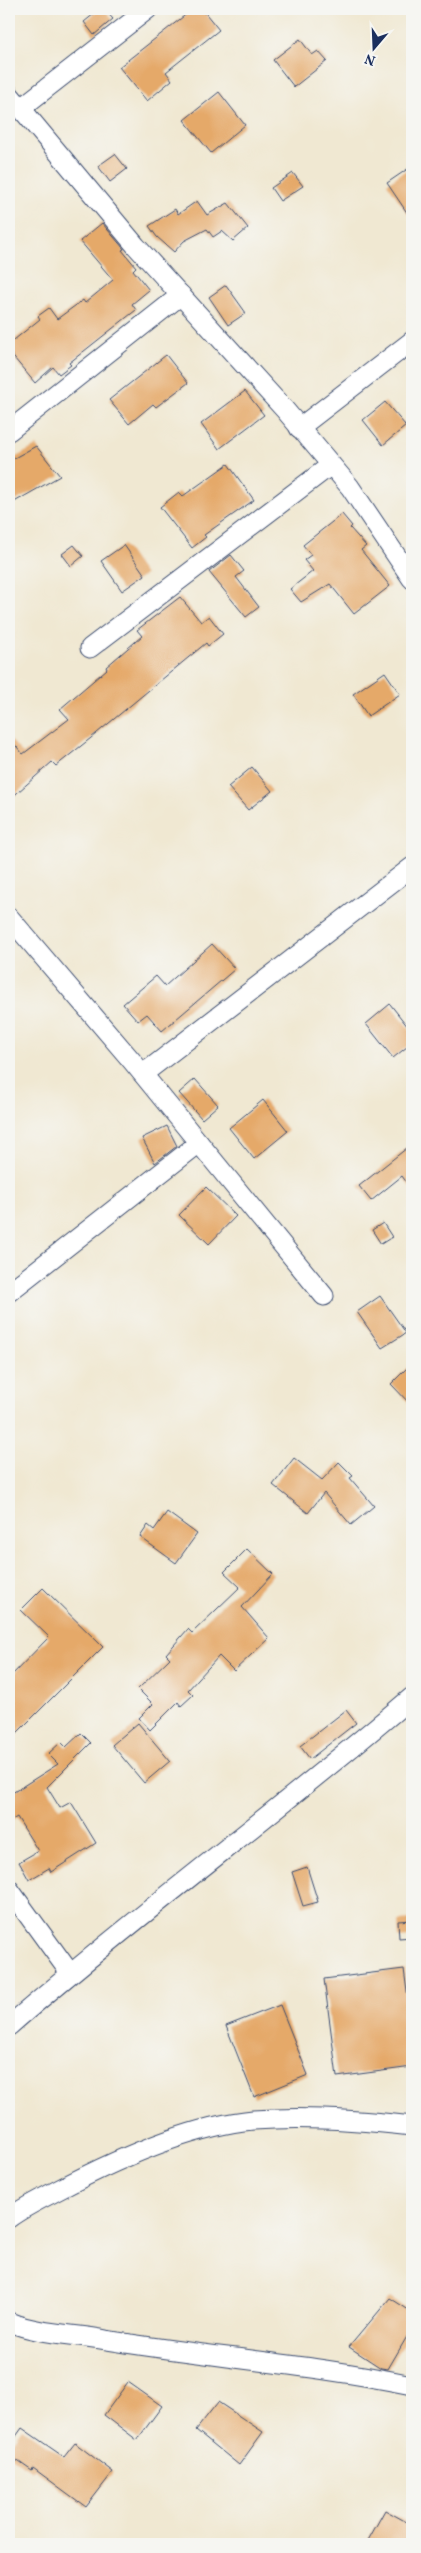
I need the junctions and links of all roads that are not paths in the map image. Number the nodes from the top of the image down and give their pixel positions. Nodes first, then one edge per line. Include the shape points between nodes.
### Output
1 (148, 9) edge
2 (9, 94) edge
3 (21, 108) junction
4 (181, 295) junction
5 (412, 340) edge
6 (299, 428) junction
7 (9, 431) edge
8 (331, 465) junction
9 (412, 579) edge
10 (90, 648) dead end
11 (412, 867) edge
12 (9, 917) edge
13 (143, 1074) junction
14 (199, 1143) junction
15 (9, 1292) edge
16 (324, 1296) dead end
17 (412, 1697) edge
18 (9, 1889) edge
19 (70, 1972) junction
20 (9, 2026) edge
21 (412, 2126) edge
22 (9, 2218) edge
23 (9, 2322) edge
24 (412, 2385) edge

1 - 3 street
2 - 3 street
3 - 4 street
4 - 6 street
4 - 7 street
5 - 6 street
6 - 8 street
8 - 9 street via 350,487
8 - 10 street
11 - 13 street
12 - 13 street
13 - 14 street
14 - 15 street
14 - 16 street
17 - 19 street via 272,1814
18 - 19 street
19 - 20 street
21 - 22 street via 253,2120 200,2132 148,2148 99,2169
23 - 24 street via 154,2348 288,2364

